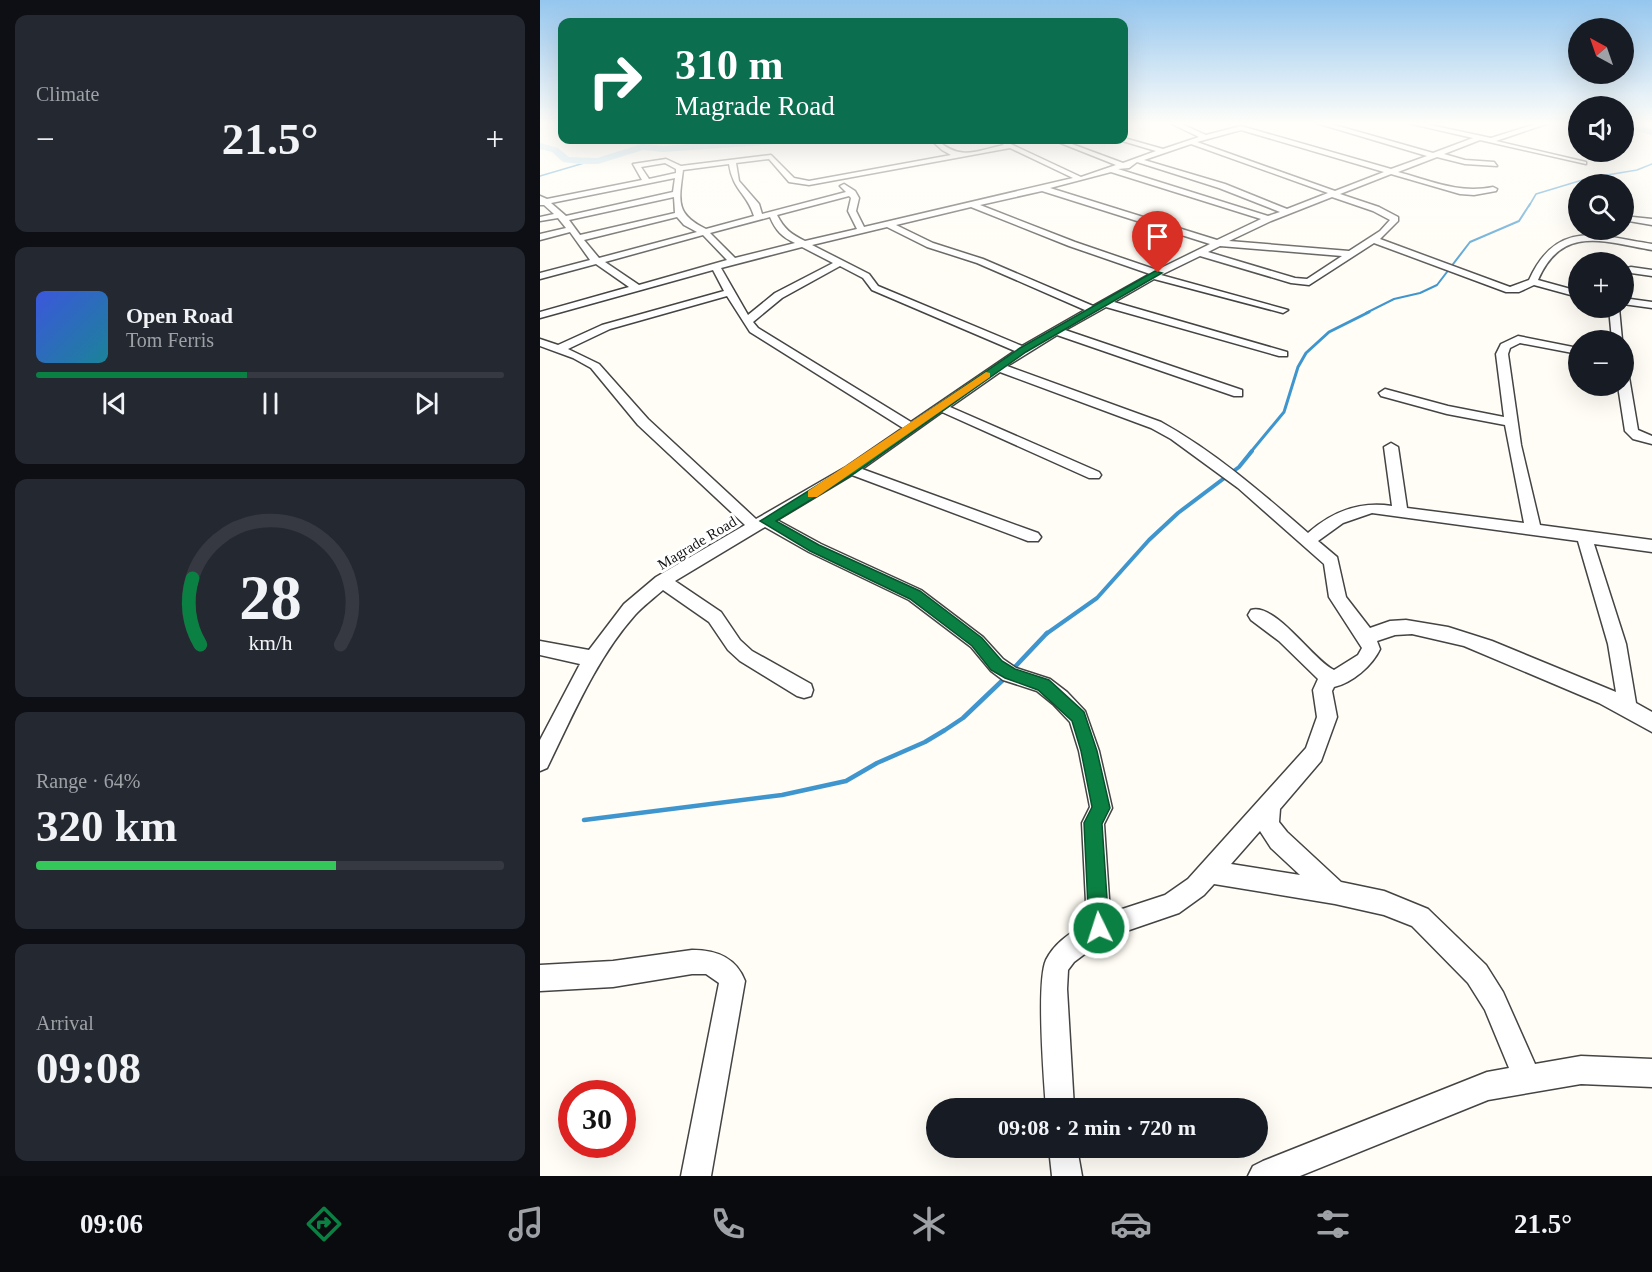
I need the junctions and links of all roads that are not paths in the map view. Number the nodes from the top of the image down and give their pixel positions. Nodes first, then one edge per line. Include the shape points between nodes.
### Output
1 (643, 177) edge
2 (660, 177) edge
3 (678, 177) edge
4 (734, 177) edge
5 (791, 177) edge
6 (848, 177) edge
7 (1076, 177) edge
8 (1088, 177) edge
9 (1134, 177) edge
10 (1193, 177) edge
11 (1288, 177) edge
12 (1376, 177) edge
13 (1406, 177) edge
14 (837, 179) junction
15 (1080, 179) junction
16 (1203, 180) junction
17 (647, 181) junction
18 (1044, 188) junction
19 (1494, 189) dead end
20 (1180, 192) junction
21 (852, 193) junction
22 (1333, 193) junction
23 (677, 194) junction
24 (542, 201) edge
25 (973, 205) junction
26 (1286, 211) junction
27 (772, 213) junction
28 (680, 214) junction
29 (758, 216) junction
30 (562, 217) junction
31 (540, 219) edge
32 (1268, 219) junction
33 (1634, 220) edge
34 (1652, 222) edge
35 (890, 225) junction
36 (573, 229) junction
37 (703, 231) junction
38 (862, 231) junction
39 (540, 237) edge
40 (579, 238) junction
41 (1373, 239) junction
42 (1216, 243) junction
43 (803, 245) junction
44 (1652, 247) edge
45 (1198, 252) junction
46 (1349, 254) junction
47 (599, 260) junction
48 (734, 262) junction
49 (839, 263) junction
50 (717, 268) junction
51 (1634, 270) edge
52 (1652, 273) edge
53 (1155, 275) junction
54 (540, 276) edge
55 (1533, 282) junction
56 (637, 288) junction
57 (1568, 291) edge
58 (731, 292) junction
59 (1634, 303) edge
60 (1652, 305) edge
61 (1100, 306) junction
62 (1283, 310) dead end
63 (540, 315) edge
64 (747, 322) junction
65 (1056, 332) junction
66 (540, 342) edge
67 (1568, 349) edge
68 (558, 350) junction
69 (1023, 350) junction
70 (1282, 354) dead end
71 (998, 367) junction
72 (1238, 393) dead end
73 (1385, 393) dead end
74 (1626, 396) edge
75 (941, 406) junction
76 (1510, 422) junction
77 (911, 426) junction
78 (1652, 440) edge
79 (1391, 447) dead end
80 (851, 470) junction
81 (1094, 475) dead end
82 (1400, 511) junction
83 (761, 524) junction
84 (1533, 528) junction
85 (1584, 536) junction
86 (1033, 537) dead end
87 (1309, 541) junction
88 (1652, 546) edge
89 (662, 581) junction
90 (1257, 615) dead end
91 (1368, 637) junction
92 (540, 648) edge
93 (593, 659) junction
94 (1329, 676) junction
95 (804, 690) dead end
96 (1627, 705) junction
97 (1652, 723) edge
98 (540, 761) edge
99 (1269, 806) junction
100 (1208, 872) junction
101 (1335, 892) junction
102 (1099, 928) junction
103 (540, 978) edge
104 (1652, 1073) edge
105 (1527, 1078) junction
106 (1059, 1098) edge
107 (1064, 1158) edge
108 (696, 1176) edge
109 (1067, 1176) edge
110 (1263, 1176) edge

1 - 17 street
2 - 17 street
3 - 23 street
4 - 29 street via 755,204
5 - 14 street via 796,182
6 - 14 street
7 - 15 street
8 - 15 street
9 - 20 street
10 - 16 street
11 - 22 street
12 - 22 street, Magrade Road
13 - 19 street via 1460,192
14 - 21 street
15 - 18 street
16 - 20 street
16 - 26 street
17 - 24 street
18 - 25 street
18 - 42 street
20 - 32 street
21 - 27 street
21 - 38 street via 852,211
22 - 26 street, Magrade Road
22 - 41 street via 1394,217
23 - 28 street
23 - 30 street
24 - 30 street
25 - 35 street
25 - 53 street
26 - 32 street, Magrade Road
27 - 29 street
27 - 43 street via 782,232
28 - 37 street via 687,223
28 - 40 street
29 - 37 street
30 - 31 street
30 - 36 street
32 - 42 street, Magrade Road
33 - 34 street
35 - 38 street
35 - 61 street via 930,245
36 - 39 street
36 - 40 street
37 - 47 street
37 - 48 street
38 - 43 street
40 - 47 street via 588,253
41 - 46 street
41 - 55 street via 1509,290
42 - 45 street, Magrade Road
42 - 46 street
43 - 48 street
43 - 49 street
44 - 55 street via 1582,237 1553,252
45 - 46 street via 1302,282 1309,282
45 - 53 street, Magrade Road
47 - 54 street
47 - 56 street
48 - 50 street
49 - 64 street via 767,303
49 - 69 street via 866,276 881,291
50 - 56 street
50 - 58 street
51 - 52 street
53 - 61 street, Magrade Road
53 - 62 street
55 - 57 street
56 - 63 street
58 - 64 street via 739,314
58 - 68 street via 600,329
59 - 60 street
61 - 65 street, Magrade Road
61 - 70 street
64 - 77 street via 769,340
65 - 69 street, Magrade Road
65 - 72 street
66 - 68 street
67 - 76 street via 1518,339 1505,346 1502,354
68 - 83 street via 595,366 643,422
69 - 71 street, Magrade Road
71 - 75 street, Magrade Road
71 - 87 street via 1156,425 1176,436 1243,485
73 - 76 street
74 - 78 street via 1632,431
75 - 77 street, Magrade Road
75 - 81 street
76 - 84 street
77 - 80 street, Magrade Road
79 - 82 street
80 - 83 street, Magrade Road
80 - 86 street
82 - 84 street
82 - 87 street via 1359,510 1331,522
83 - 89 street, Magrade Road
83 - 102 street via 915,595 977,642 997,665 1010,674 1043,685 1078,717 1101,808 1093,823
84 - 85 street
85 - 88 street
85 - 96 street via 1617,644
87 - 91 street via 1331,561 1340,604
89 - 93 street, Magrade Road via 630,609
89 - 95 street via 715,617 746,656
90 - 94 street
91 - 94 street via 1371,649 1364,660 1335,679
91 - 96 street via 1391,627 1441,633
92 - 93 street
93 - 98 street, Magrade Road
94 - 99 street via 1322,690 1327,717 1314,754
96 - 97 street
99 - 100 street
99 - 101 street via 1268,825 1279,840
100 - 101 street
100 - 102 street via 1171,905
101 - 105 street via 1420,916 1477,974 1494,1001
102 - 106 street via 1065,952 1056,967
103 - 108 street via 613,975 692,962 709,962 730,975
104 - 105 street via 1581,1070
105 - 110 street via 1487,1086
107 - 109 street

